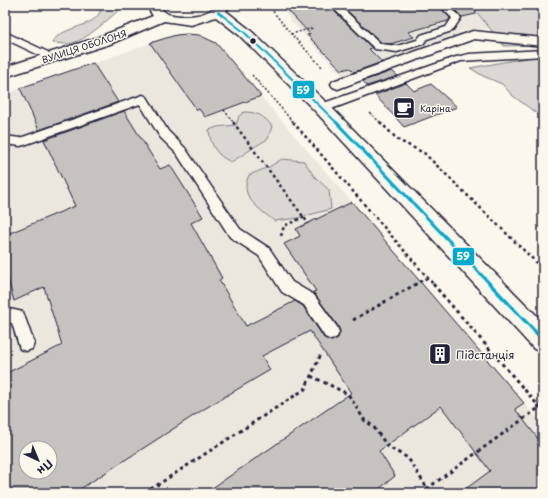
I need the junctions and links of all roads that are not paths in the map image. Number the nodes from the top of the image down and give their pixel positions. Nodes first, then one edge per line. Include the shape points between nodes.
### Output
1 (152, 5) edge
2 (334, 5) edge
3 (443, 5) edge
4 (220, 9) edge
5 (162, 17) junction
6 (543, 31) edge
7 (5, 35) edge
8 (473, 35) junction
9 (543, 42) edge
10 (543, 54) edge
11 (48, 59) junction
12 (5, 72) edge
13 (338, 84) road end
14 (322, 108) junction
15 (5, 140) edge
16 (5, 315) edge
17 (331, 332) road end
18 (543, 340) edge
19 (26, 343) dead end

1 - 5 street
2 - 3 lane via 378,47 396,49 449,29 457,18
4 - 5 street via 191,21
4 - 14 street
5 - 11 street, ВУЛИЦЯ ОБОЛОНЯ via 139,28
6 - 8 street
7 - 11 lane via 45,54
8 - 9 street
8 - 13 street
10 - 14 lane via 459,59
11 - 12 street, ВУЛИЦЯ ОБОЛОНЯ
14 - 18 street
15 - 17 lane via 20,142 143,99 164,134 181,151 235,233 264,252 287,287 309,300
16 - 19 lane via 18,317

